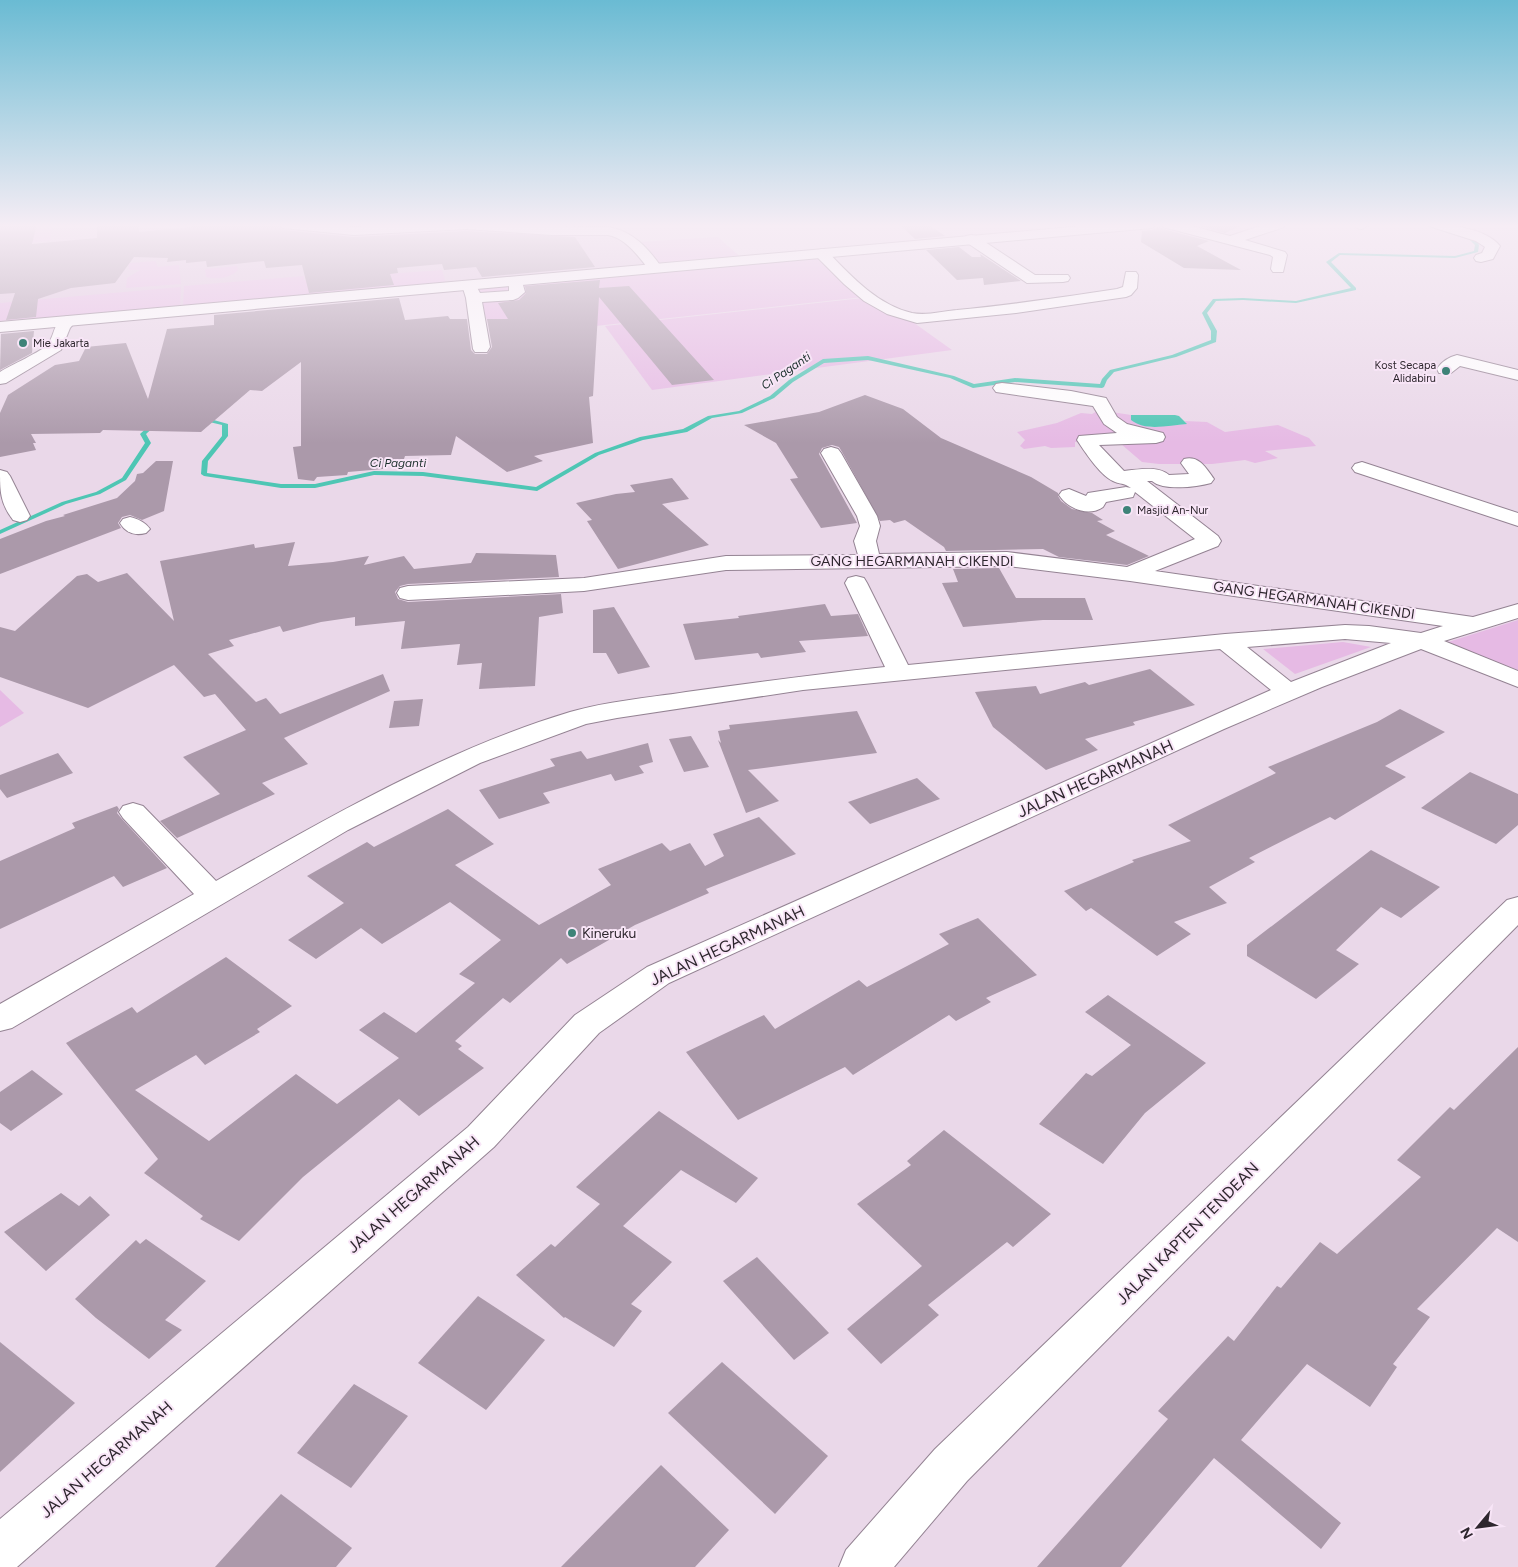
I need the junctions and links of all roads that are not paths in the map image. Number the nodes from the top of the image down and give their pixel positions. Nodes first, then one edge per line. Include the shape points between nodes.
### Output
1 (403, 297) edge
2 (473, 297) edge
3 (870, 297) edge
4 (1093, 297) edge
5 (68, 322) junction
6 (0, 327) edge
7 (480, 349) dead end
8 (1445, 368) dead end
9 (1518, 375) edge
10 (0, 379) edge
11 (1002, 388) dead end
12 (831, 453) dead end
13 (1191, 463) dead end
14 (1362, 468) dead end
15 (0, 476) edge
16 (1127, 487) junction
17 (1069, 495) dead end
18 (20, 516) dead end
19 (1518, 520) edge
20 (870, 560) junction
21 (1130, 574) junction
22 (856, 582) dead end
23 (408, 593) dead end
24 (1518, 611) edge
25 (1473, 622) junction
26 (1420, 640) junction
27 (1225, 641) junction
28 (900, 674) junction
29 (1518, 680) edge
30 (1287, 692) junction
31 (133, 812) dead end
32 (213, 896) junction
33 (1518, 907) edge
34 (0, 1019) edge
35 (0, 1550) edge
36 (863, 1567) edge

1 - 5 street
2 - 7 street
3 - 4 street via 894,311 920,318
5 - 6 street
5 - 10 street via 62,326 55,347
8 - 9 street via 1457,360
11 - 16 street via 1100,402 1110,421 1122,430 1145,432 1156,437 1086,440
12 - 20 street via 867,516 870,526 865,541
13 - 16 street via 1209,483 1164,481 1157,475
14 - 19 street
15 - 18 street
16 - 17 street via 1099,491 1096,503 1090,507
16 - 21 street via 1210,541
20 - 21 street, GANG HEGARMANAH CIKENDI via 1006,559
20 - 23 street, GANG HEGARMANAH CIKENDI via 726,563 546,588
21 - 25 street, GANG HEGARMANAH CIKENDI
22 - 28 street
24 - 25 street, JALAN HEGARMANAH
25 - 26 street, JALAN HEGARMANAH
26 - 27 street via 1345,632
26 - 29 street
26 - 30 street, JALAN HEGARMANAH
27 - 28 street
27 - 30 street
28 - 32 street via 794,684 617,710 571,720 444,770 338,824
30 - 35 street, JALAN HEGARMANAH via 658,975 587,1024 480,1136
31 - 32 street
32 - 34 street
33 - 36 street, JALAN KAPTEN TENDEAN via 951,1465

